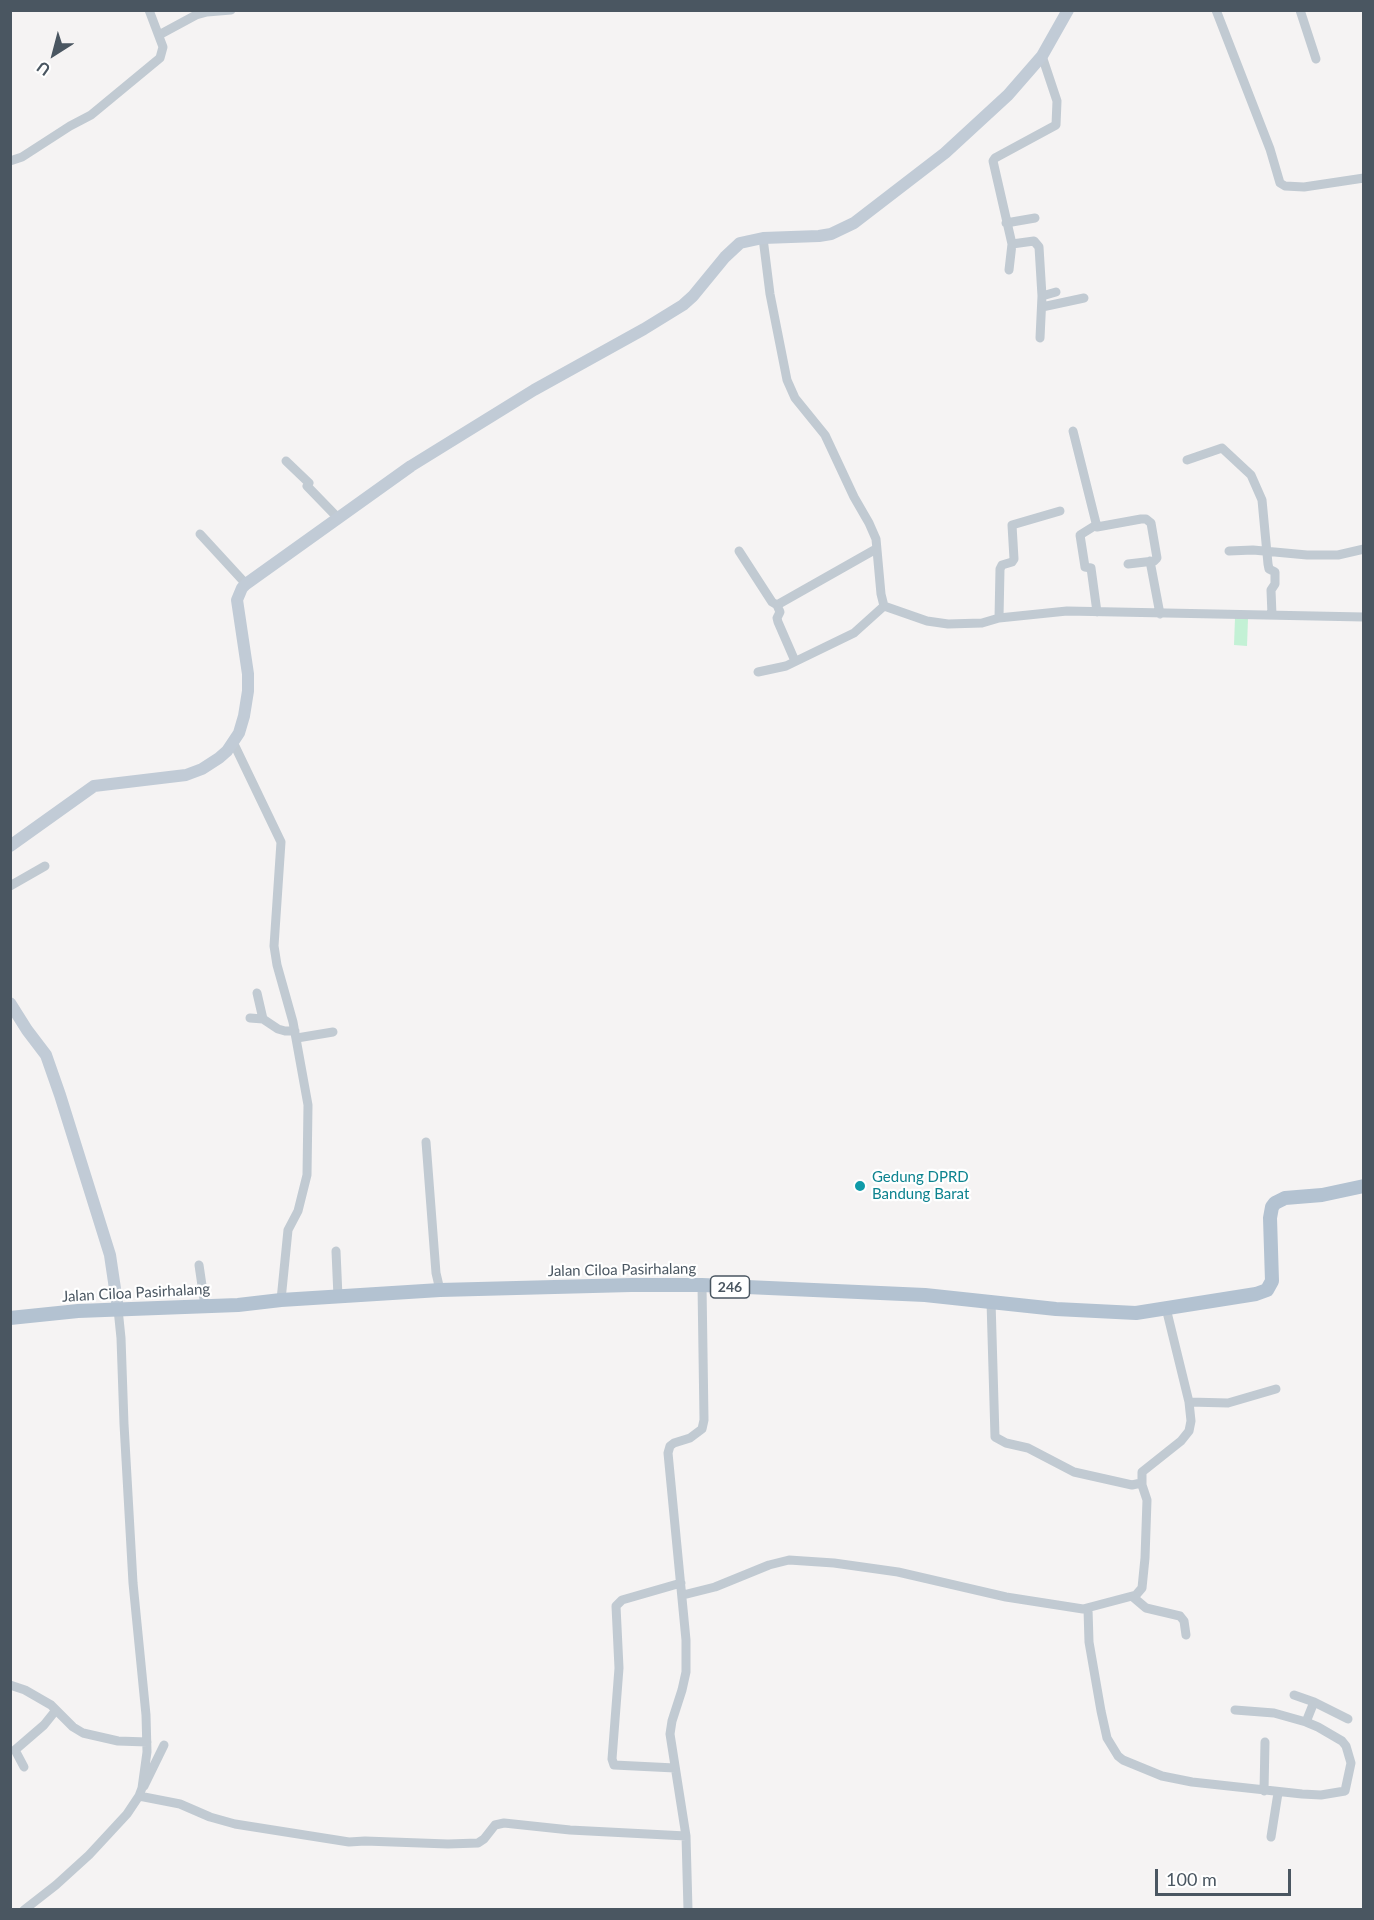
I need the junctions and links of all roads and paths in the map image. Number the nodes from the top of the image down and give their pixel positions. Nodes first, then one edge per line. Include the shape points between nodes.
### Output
1 (149, 10) edge
2 (231, 10) edge
3 (1068, 10) edge
4 (1216, 10) edge
5 (1300, 10) edge
6 (159, 35) junction
7 (1042, 56) junction
8 (1316, 59) dead end
9 (10, 161) edge
10 (1364, 178) edge
11 (1035, 218) dead end
12 (1006, 223) junction
13 (763, 238) junction
14 (1012, 244) junction
15 (1051, 267) dead end
16 (1009, 270) dead end
17 (1041, 271) junction
18 (1056, 292) dead end
19 (1042, 296) junction
20 (1084, 298) dead end
21 (1042, 307) junction
22 (1040, 338) dead end
23 (1072, 431) dead end
24 (1186, 460) dead end
25 (286, 461) dead end
26 (1060, 511) dead end
27 (338, 518) junction
28 (1096, 525) junction
29 (200, 534) dead end
30 (876, 549) junction
31 (1364, 549) edge
32 (739, 551) dead end
33 (1229, 551) dead end
34 (1266, 552) junction
35 (1150, 561) junction
36 (1128, 564) dead end
37 (246, 584) junction
38 (777, 604) junction
39 (884, 606) junction
40 (1097, 612) junction
41 (1160, 614) junction
42 (1272, 615) junction
43 (1364, 617) edge
44 (999, 618) junction
45 (795, 661) junction
46 (758, 672) dead end
47 (233, 742) junction
48 (10, 846) edge
49 (45, 867) dead end
50 (10, 886) edge
51 (257, 993) dead end
52 (10, 1003) edge
53 (250, 1018) dead end
54 (263, 1019) junction
55 (333, 1032) dead end
56 (296, 1035) junction
57 (426, 1142) dead end
58 (1364, 1186) edge
59 (336, 1251) dead end
60 (199, 1265) dead end
61 (702, 1285) junction
62 (440, 1290) junction
63 (338, 1297) junction
64 (281, 1300) junction
65 (991, 1301) junction
66 (205, 1306) junction
67 (1166, 1308) junction
68 (118, 1309) junction
69 (10, 1318) edge
70 (1276, 1389) dead end
71 (1189, 1402) junction
72 (1142, 1483) junction
73 (681, 1583) junction
74 (682, 1595) junction
75 (1133, 1597) junction
76 (1088, 1609) junction
77 (1186, 1635) dead end
78 (10, 1685) edge
79 (1294, 1695) dead end
80 (1314, 1702) junction
81 (56, 1710) junction
82 (1235, 1710) dead end
83 (1348, 1719) dead end
84 (1306, 1722) junction
85 (147, 1742) junction
86 (1265, 1742) dead end
87 (164, 1745) dead end
88 (24, 1767) dead end
89 (675, 1768) junction
90 (1264, 1791) junction
91 (141, 1792) junction
92 (1278, 1792) junction
93 (686, 1836) junction
94 (1271, 1837) dead end
95 (24, 1910) edge
96 (688, 1910) edge

1 - 6 street
2 - 6 street via 196,15
3 - 7 street
4 - 10 street via 1280,183 1304,187
5 - 8 street
6 - 9 street via 163,52 160,58 91,115
7 - 12 street via 1057,101 1056,125 993,161
7 - 13 street via 1017,86 945,153 854,223 819,236
11 - 12 street
12 - 14 street
13 - 27 street via 746,240 733,248 693,296 668,315 534,390 411,466
13 - 30 street via 787,380 795,398 825,435 869,523
14 - 16 street
14 - 17 street via 1036,242
15 - 17 street
17 - 19 street
18 - 19 street
19 - 21 street
20 - 21 street
21 - 22 street
23 - 28 street
24 - 34 street via 1222,448 1251,475 1262,500
25 - 27 street
26 - 44 street via 1011,527 1014,559 1000,569
27 - 37 street
28 - 35 street via 1099,528 1149,520 1158,555
28 - 40 street via 1080,535 1085,567 1091,568
29 - 37 street
30 - 38 street
30 - 39 street
31 - 34 street via 1338,555
32 - 38 street
33 - 34 street
34 - 42 street via 1269,569 1275,572
35 - 36 street
35 - 41 street
37 - 47 street via 237,606 248,691 239,733
38 - 45 street via 778,622
39 - 44 street via 935,623 982,623
39 - 45 street via 854,633
40 - 41 street
40 - 44 street
41 - 42 street
42 - 43 street
45 - 46 street
47 - 48 street via 219,758 186,775 94,786
47 - 56 street via 281,842 274,946
49 - 50 street
51 - 54 street
52 - 68 street via 45,1055 60,1095 110,1255
53 - 54 street
54 - 56 street
55 - 56 street
56 - 64 street via 308,1105 307,1175 298,1211 288,1230
57 - 62 street
58 - 67 main road, Jalan Ciloa Pasirhalang / 246 via 1285,1198 1275,1203 1270,1218 1272,1281 1267,1290
59 - 63 street
60 - 66 street
61 - 62 main road, Jalan Ciloa Pasirhalang / 246
61 - 65 main road, Jalan Ciloa Pasirhalang / 246
61 - 73 street via 704,1420 702,1429 669,1446 668,1453
62 - 63 main road, Jalan Ciloa Pasirhalang / 246
63 - 64 main road, Jalan Ciloa Pasirhalang / 246
64 - 66 main road, Jalan Ciloa Pasirhalang / 246
65 - 67 main road, Jalan Ciloa Pasirhalang / 246 via 1136,1313
65 - 72 street via 995,1437 1028,1448 1074,1472 1132,1485
66 - 68 main road, Jalan Ciloa Pasirhalang / 246
67 - 71 street
68 - 69 main road, Jalan Ciloa Pasirhalang / 246
68 - 85 street via 133,1583
70 - 71 street via 1228,1403
71 - 72 street via 1189,1431 1144,1469
72 - 75 street via 1147,1500 1145,1558 1142,1588
73 - 74 street
73 - 89 street via 622,1600 616,1606 619,1668 614,1765
74 - 76 street via 789,1560 898,1572 1006,1597
74 - 89 street via 686,1672 670,1734
75 - 76 street
75 - 77 street via 1146,1608 1180,1616 1185,1621
76 - 90 street via 1089,1642 1101,1711 1107,1738 1118,1756 1162,1776
78 - 81 street
79 - 80 street
80 - 83 street
80 - 84 street
81 - 85 street via 73,1727 91,1736
81 - 88 street via 15,1750
82 - 84 street via 1274,1713
84 - 92 street via 1346,1746 1351,1763 1345,1791 1321,1795
85 - 91 street
86 - 90 street
87 - 91 street
89 - 93 street
90 - 92 street
91 - 93 street via 235,1824 349,1842 478,1843 495,1825 504,1823
91 - 95 street via 127,1814 83,1861
92 - 94 street
93 - 96 street

